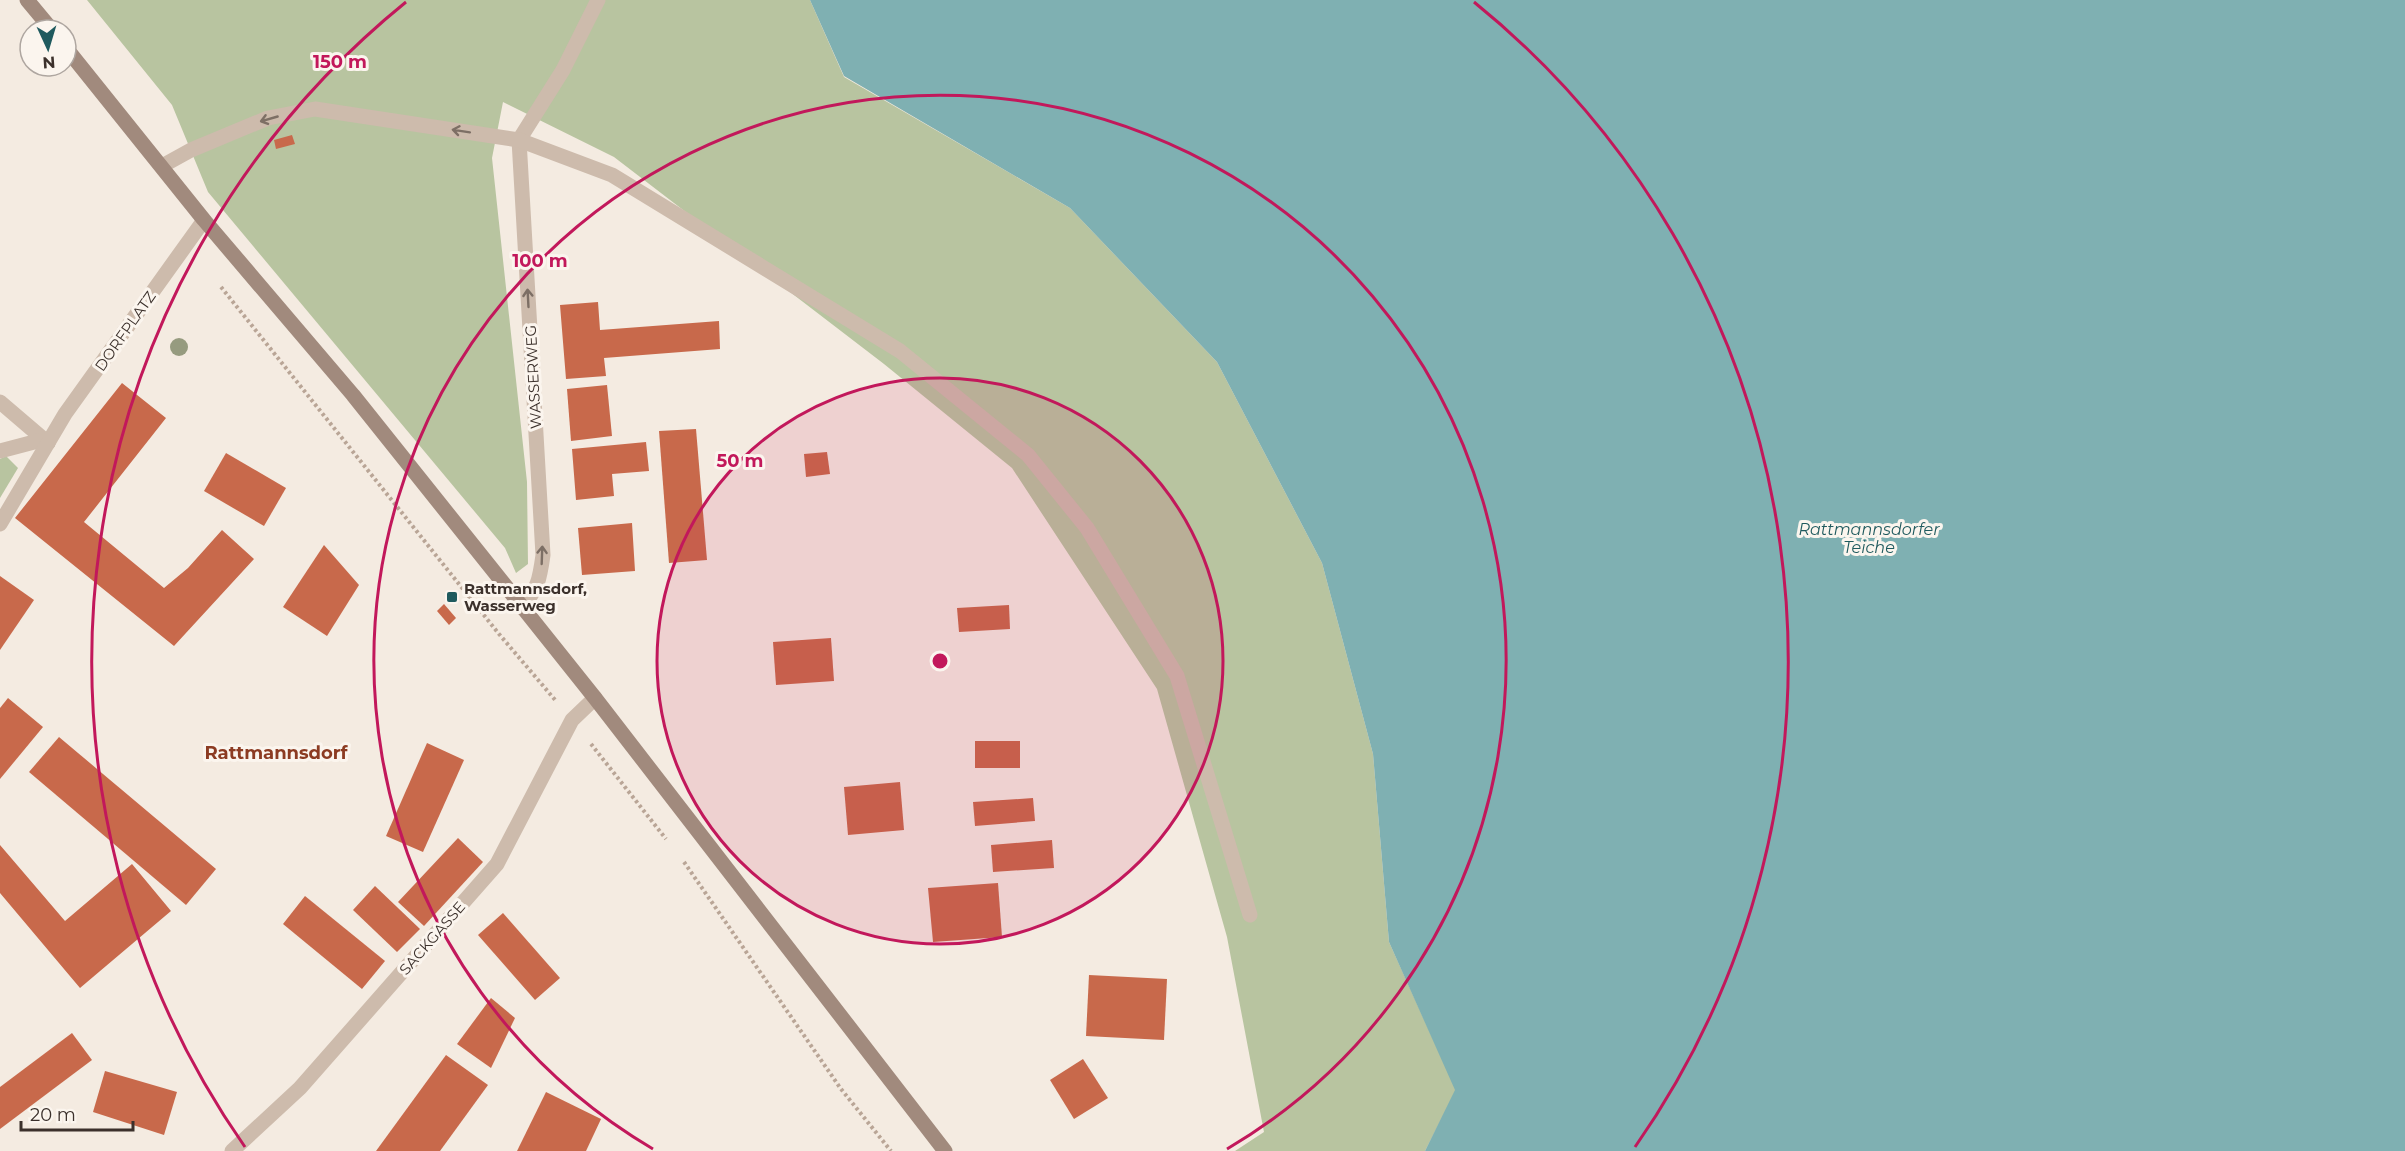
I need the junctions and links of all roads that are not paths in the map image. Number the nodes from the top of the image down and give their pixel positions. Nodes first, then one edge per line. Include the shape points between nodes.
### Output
1 (27, 0) edge
2 (598, 0) edge
3 (41, 18) edge
4 (78, 63) edge
5 (519, 140) junction
6 (162, 166) junction
7 (204, 220) junction
8 (0, 402) edge
9 (48, 442) junction
10 (0, 451) edge
11 (0, 524) edge
12 (520, 607) junction
13 (595, 698) junction
14 (1250, 915) dead end
15 (232, 1151) edge
16 (945, 1151) edge

1 - 3 main road
2 - 5 street via 563,70
4 - 6 main road
5 -> 6 street via 315,109 268,118 190,150
12 -> 5 street, WASSERWEG via 539,583 543,555
5 - 14 street via 612,175 900,351 1028,455 1087,528 1177,676
6 - 7 main road
7 - 9 street, DORFPLATZ
7 - 12 main road via 353,395
8 - 9 street
9 - 10 street
9 - 11 street, DORFPLATZ
12 - 13 main road
13 - 15 street, SACKGASSE via 572,720 497,864 300,1088
13 - 16 main road

